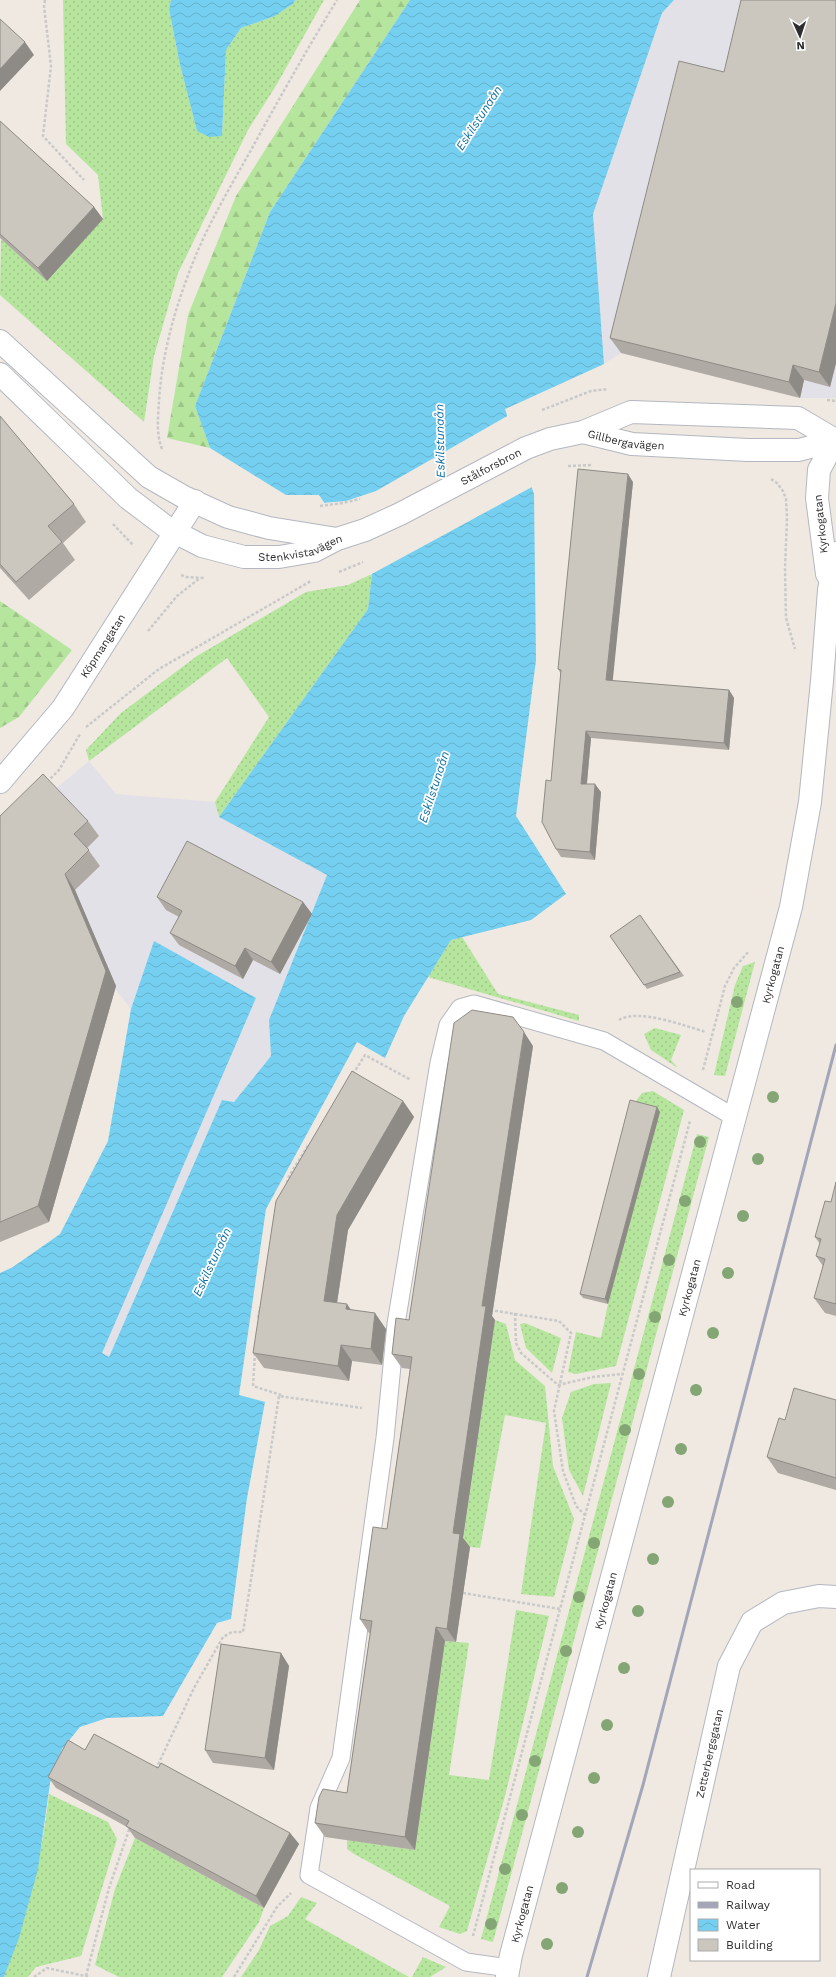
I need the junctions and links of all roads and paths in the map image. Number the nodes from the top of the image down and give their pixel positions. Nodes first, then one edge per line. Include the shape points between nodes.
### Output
1 (45, 0) edge
2 (337, 0) edge
3 (84, 180) dead end
4 (0, 341) edge
5 (0, 374) edge
6 (583, 432) junction
7 (836, 441) edge
8 (164, 452) dead end
9 (768, 477) dead end
10 (195, 501) junction
11 (111, 522) dead end
12 (175, 532) junction
13 (337, 539) junction
14 (836, 553) edge
15 (155, 563) junction
16 (312, 581) dead end
17 (829, 590) junction
18 (795, 654) dead end
19 (84, 729) dead end
20 (0, 782) edge
21 (751, 949) dead end
22 (617, 1021) dead end
23 (706, 1032) dead end
24 (352, 1075) edge
25 (435, 1088) junction
26 (696, 1096) junction
27 (734, 1117) junction
28 (310, 1142) edge
29 (285, 1189) edge
30 (260, 1306) edge
31 (484, 1309) edge
32 (515, 1313) junction
33 (258, 1321) edge
34 (256, 1350) edge
35 (622, 1374) junction
36 (558, 1385) junction
37 (285, 1397) junction
38 (387, 1412) junction
39 (585, 1515) junction
40 (463, 1593) dead end
41 (836, 1597) edge
42 (560, 1609) junction
43 (154, 1773) edge
44 (131, 1824) edge
45 (276, 1907) dead end
46 (466, 1962) junction
47 (508, 1973) edge
48 (86, 1976) junction
49 (34, 1977) edge
50 (90, 1977) edge
51 (234, 1977) edge
52 (659, 1977) edge

1 - 3 path via 51,66 44,136
2 - 8 path via 296,68 196,254 175,315 160,386 158,431
4 - 10 street, Stenkvistavägen via 149,477
5 - 12 street, Stenkvistavägen via 128,498
6 - 7 street, Gillbergavägen via 632,444 748,450 799,450
6 - 7 street, Gillbergavägen via 631,412 750,415 798,418
6 - 13 street, Stålforsbron via 550,439 526,448 400,514
7 - 17 street, Kyrkogatan via 819,470 817,498
9 - 18 path via 777,483 786,499 786,618
10 - 12 street, Köpmangatan
10 - 13 street, Stenkvistavägen via 228,517
11 - 15 path via 129,542
12 - 13 street, Stenkvistavägen via 202,546 244,557 279,557 314,551
12 - 15 street, Köpmangatan
14 - 17 street, Kyrkogatan
15 - 20 street, Köpmangatan via 63,708
16 - 19 path via 159,669
17 - 27 street, Kyrkogatan via 810,802 791,907
21 - 26 path via 734,968 725,986
22 - 23 path via 643,1016
24 - 25 path via 365,1055 407,1079
25 - 26 lane via 448,1025 460,1008 474,1004 604,1041
25 - 38 lane via 396,1324
26 - 27 lane
26 - 35 path
27 - 47 street, Kyrkogatan
28 - 29 path via 289,1176
30 - 33 path
31 - 32 path
32 - 36 path via 516,1343 521,1353
32 - 36 path via 559,1321 571,1333
34 - 37 path via 253,1386
35 - 36 path
35 - 39 path
36 - 39 path via 554,1411 563,1471 576,1506
37 - 38 path
37 - 43 path via 279,1396 243,1632 232,1632 223,1637 187,1702
38 - 46 lane via 342,1758 319,1808 309,1875
39 - 42 path
40 - 42 path
41 - 52 street, Zetterbergsgatan via 819,1596 782,1603 752,1622 729,1666
42 - 46 path
44 - 48 path via 109,1888
45 - 51 path
46 - 47 lane
48 - 49 path via 47,1968
48 - 50 path

